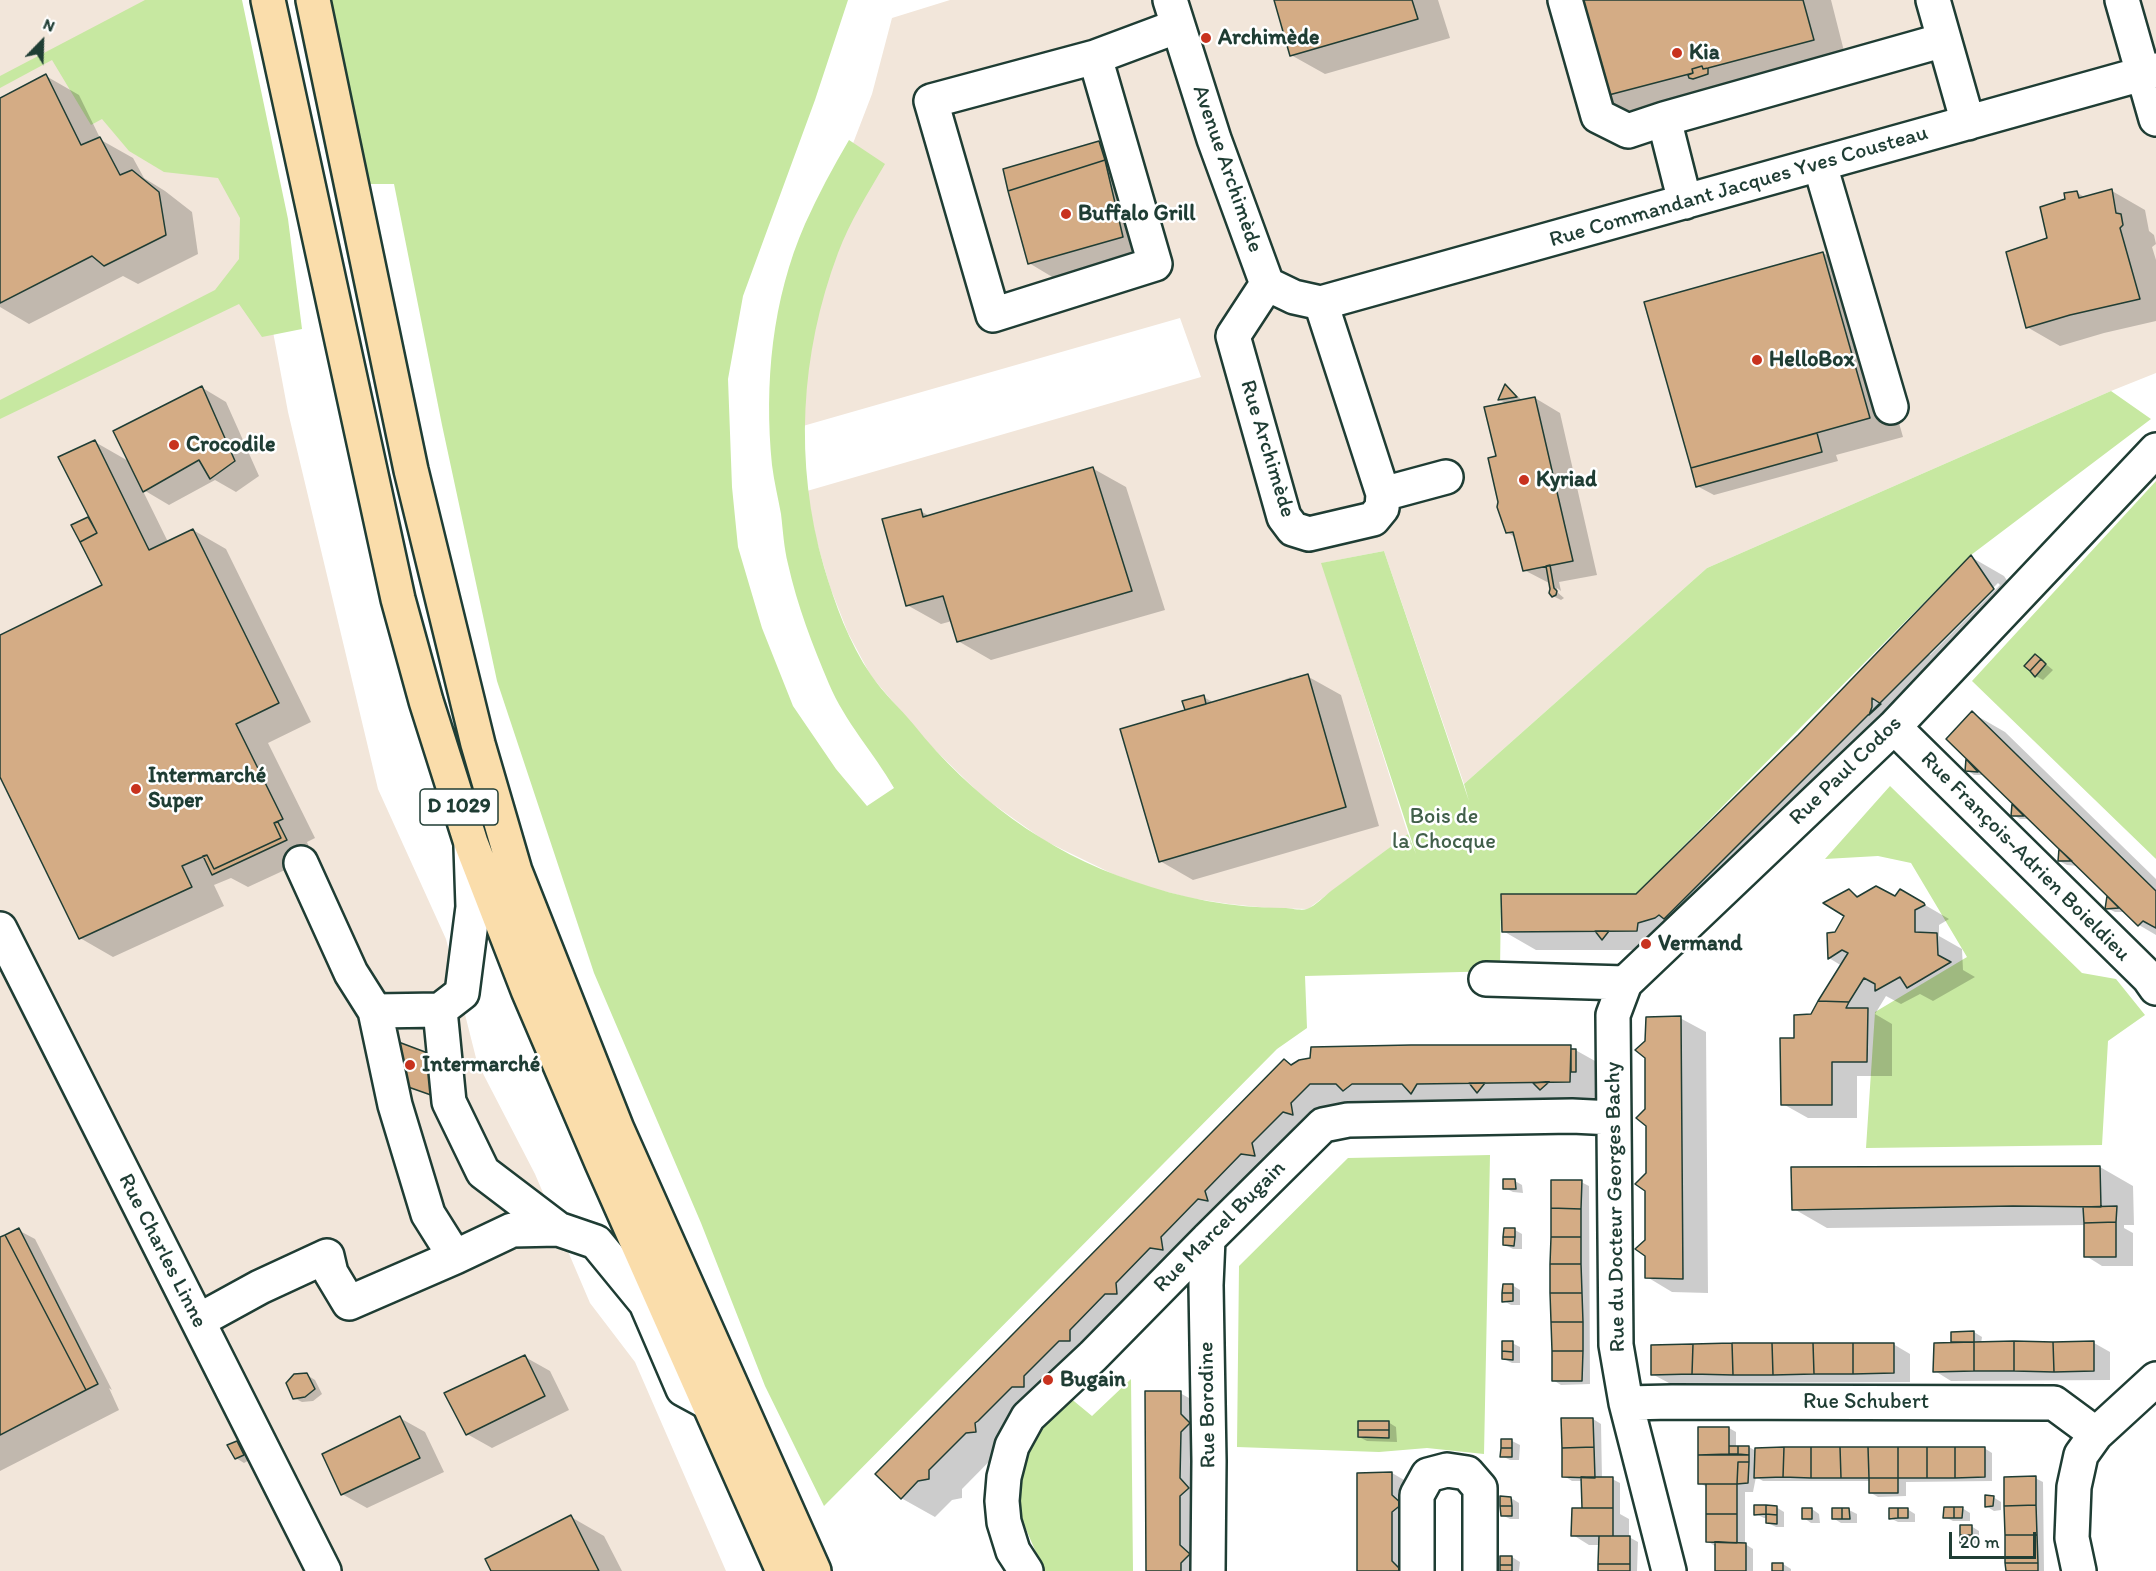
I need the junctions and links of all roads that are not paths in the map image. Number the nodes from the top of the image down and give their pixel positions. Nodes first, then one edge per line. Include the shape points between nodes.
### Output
1 (268, 0) edge
2 (313, 0) edge
3 (1565, 0) edge
4 (1933, 0) edge
5 (2122, 0) edge
6 (1174, 13) edge
7 (1944, 40) junction
8 (1095, 57) junction
9 (2150, 72) edge
10 (1664, 119) junction
11 (2156, 119) edge
12 (1968, 123) junction
13 (1820, 165) junction
14 (1685, 202) junction
15 (1267, 284) junction
16 (1321, 303) junction
17 (1891, 407) dead end
18 (2156, 450) edge
19 (1446, 477) dead end
20 (1383, 494) junction
21 (1894, 727) junction
22 (471, 843) junction
23 (301, 863) dead end
24 (0, 930) edge
25 (1486, 979) dead end
26 (2154, 980) edge
27 (1625, 983) junction
28 (440, 1010) junction
29 (375, 1011) junction
30 (1613, 1118) junction
31 (558, 1229) junction
32 (1208, 1239) junction
33 (455, 1257) junction
34 (198, 1321) junction
35 (2156, 1379) edge
36 (707, 1402) junction
37 (1626, 1403) junction
38 (2096, 1434) junction
39 (324, 1571) edge
40 (783, 1571) edge
41 (814, 1571) edge
42 (1026, 1571) edge
43 (1208, 1571) edge
44 (1417, 1571) edge
45 (1480, 1571) edge
46 (1669, 1571) edge
47 (2079, 1571) edge

1 - 22 main road, D 1029 via 398,599
2 - 41 main road, D 1029 via 411,470 478,744 515,871 617,1129
3 - 10 street via 1598,116 1628,131
4 - 7 street
5 - 9 street
6 - 8 street
6 - 15 street, Avenue Archimède via 1214,139
7 - 10 street
7 - 12 street
8 - 8 street via 931,101 993,315 1155,264
9 - 11 street
9 - 12 street, Rue Commandant Jacques Yves Cousteau
10 - 14 street
12 - 13 street, Rue Commandant Jacques Yves Cousteau
13 - 14 street, Rue Commandant Jacques Yves Cousteau
13 - 17 street
14 - 16 street, Rue Commandant Jacques Yves Cousteau
15 - 16 street via 1294,297
15 - 20 street, Rue Archimède via 1233,336 1284,517 1293,529 1309,534 1373,519 1382,508
16 - 20 street
18 - 21 street, Rue Paul Codos
19 - 20 street
21 - 26 street, Rue François-Adrien Boieldieu
21 - 27 street, Rue Paul Codos
22 - 28 street via 473,907 462,993
22 - 36 main road, D 1029 via 528,990
23 - 29 street via 351,973
24 - 34 street, Rue Charles Linne
25 - 27 street
27 - 30 street, Rue du Docteur Georges Bachy via 1613,1015
28 - 29 street
28 - 31 street via 449,1102 483,1172
29 - 33 street via 395,1105 428,1214
30 - 32 street, Rue Marcel Bugain via 1348,1120 1323,1125
30 - 37 street, Rue du Docteur Georges Bachy via 1616,1345
31 - 33 street via 512,1230
31 - 36 street via 596,1242 646,1303 683,1389
32 - 42 street, Rue Marcel Bugain via 1094,1356 1028,1417 1012,1446 1004,1477 1004,1522 1013,1551
32 - 43 street, Rue Borodine
33 - 34 street via 349,1303 331,1273 327,1256
34 - 39 street, Rue Charles Linne
35 - 38 street
36 - 40 main road, D 1029
37 - 38 street, Rue Schubert via 2054,1403
37 - 46 street, Rue du Docteur Georges Bachy
38 - 47 street via 2081,1455 2074,1487 2072,1538
44 - 45 street via 1418,1495 1428,1475 1447,1470 1467,1473 1480,1488

